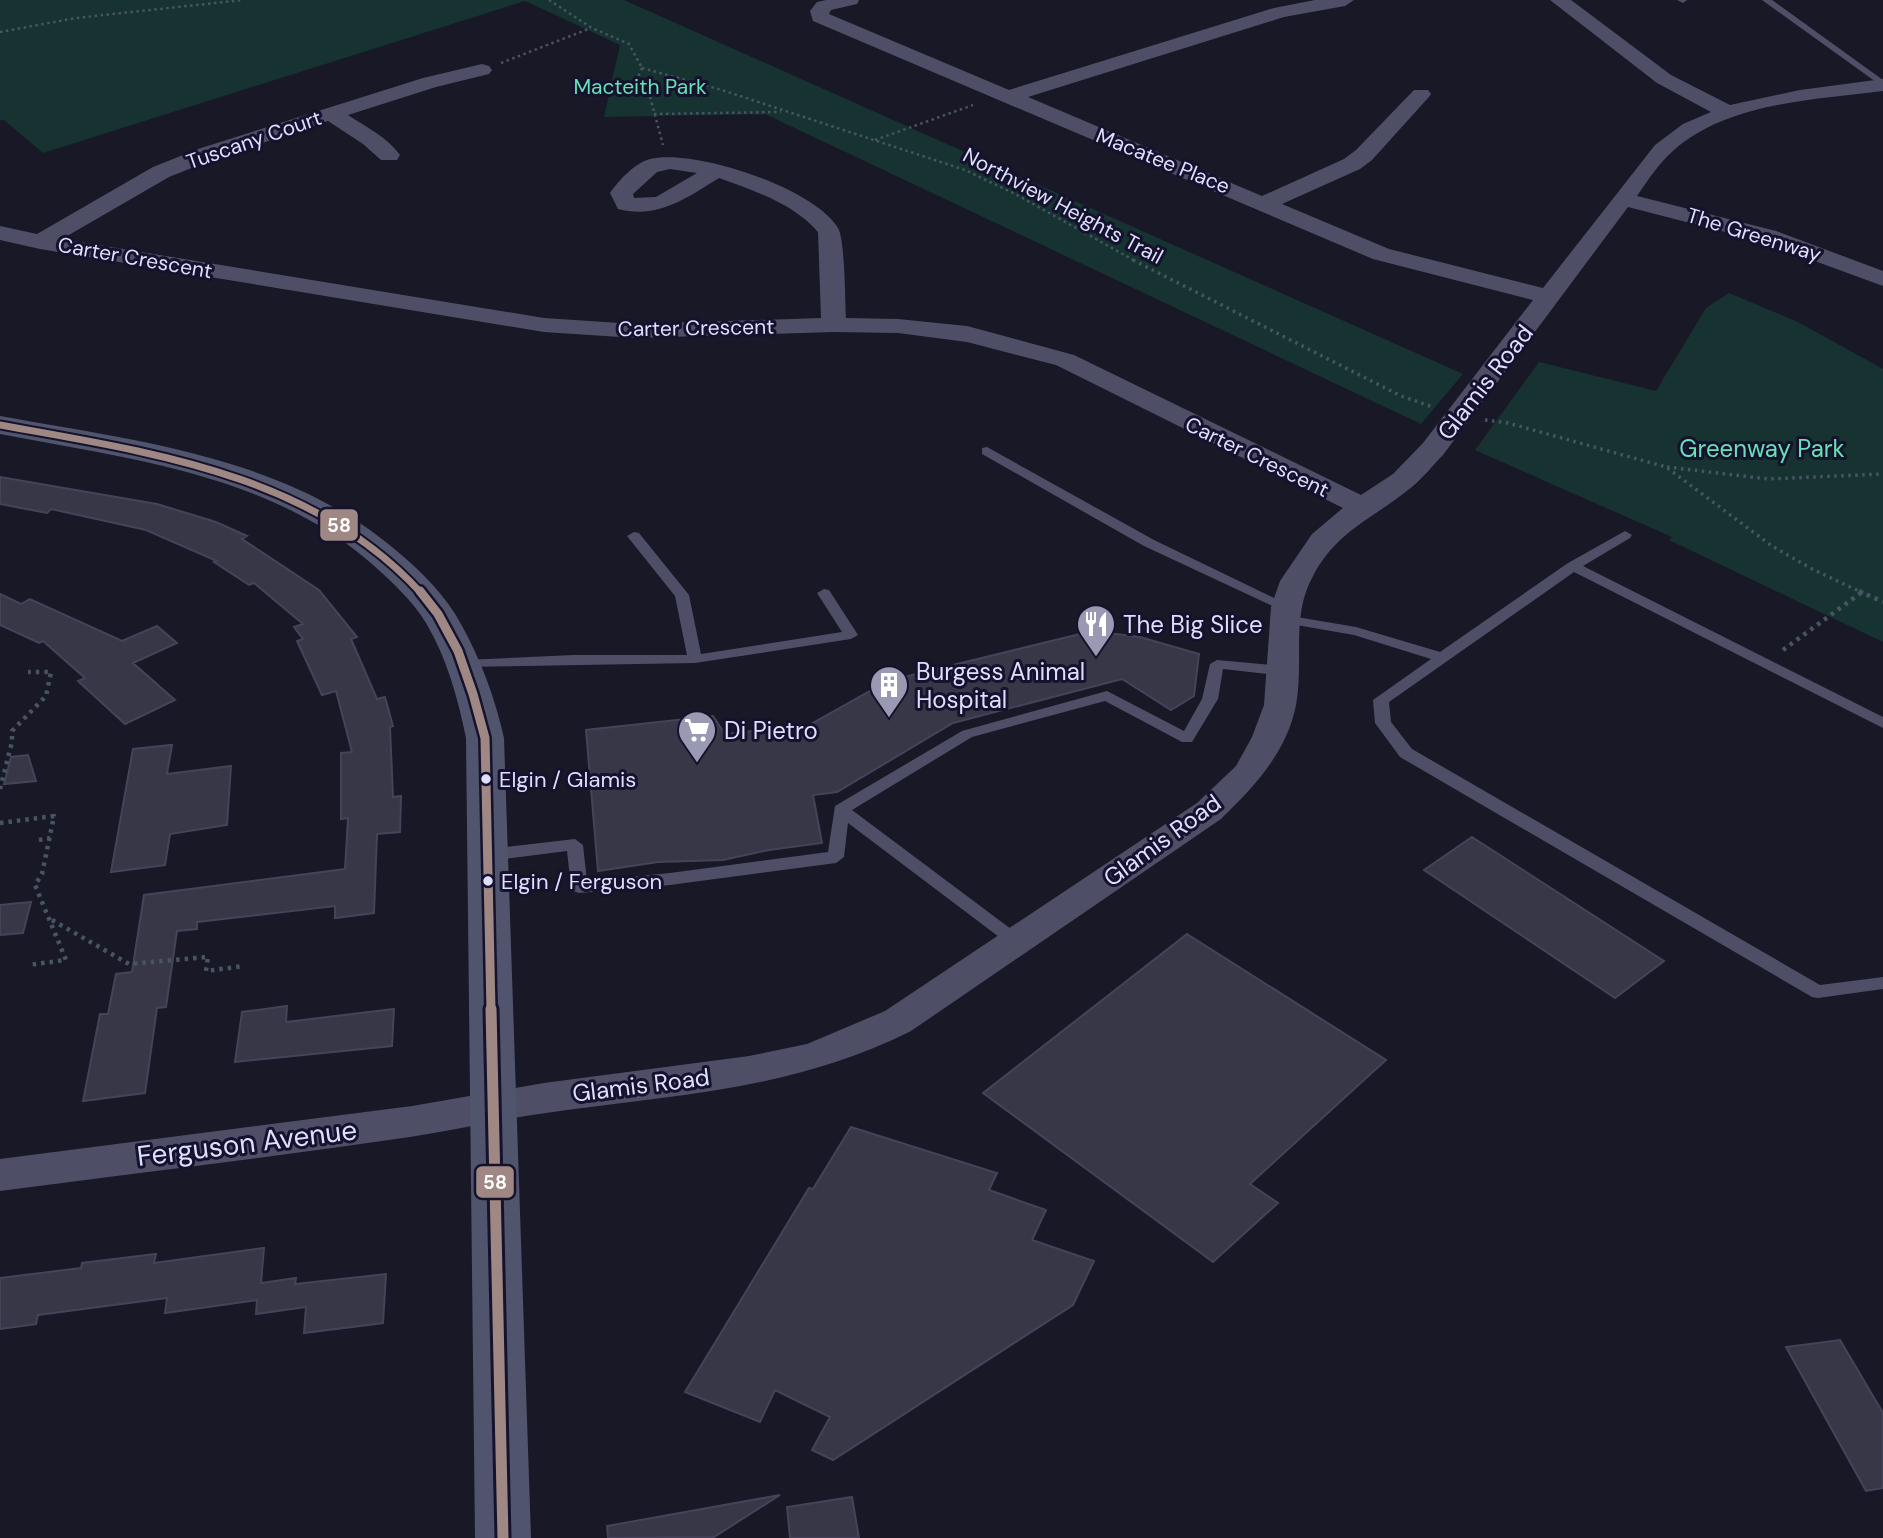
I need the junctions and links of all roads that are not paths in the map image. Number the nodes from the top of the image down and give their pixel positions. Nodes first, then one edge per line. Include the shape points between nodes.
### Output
1 (850, 0) edge
2 (1345, 0) edge
3 (1559, 0) edge
4 (1766, 0) edge
5 (482, 70) road end
6 (1883, 84) edge
7 (1421, 94) dead end
8 (1007, 97) junction
9 (1729, 113) junction
10 (331, 114) junction
11 (389, 155) dead end
12 (717, 170) junction
13 (1623, 198) junction
14 (1265, 203) junction
15 (0, 233) edge
16 (40, 242) junction
17 (1883, 279) edge
18 (1550, 297) junction
19 (834, 325) junction
20 (0, 425) edge
21 (987, 451) dead end
22 (1363, 507) junction
23 (1625, 535) dead end
24 (635, 536) dead end
25 (1573, 566) junction
26 (824, 593) dead end
27 (1286, 613) junction
28 (1441, 657) junction
29 (695, 659) junction
30 (464, 664) junction
31 (1284, 671) junction
32 (1883, 723) edge
33 (841, 810) junction
34 (487, 856) junction
35 (1017, 942) junction
36 (1883, 983) edge
37 (494, 1107) junction
38 (0, 1175) edge
39 (503, 1538) edge

1 - 8 street, Macatee Place via 824,6 820,17
2 - 8 street via 1281,12
3 - 9 street via 1664,79
4 - 6 lane
5 - 10 street, Tuscany Court
6 - 9 street, Glamis Road via 1809,94
7 - 14 street via 1352,164
8 - 14 street, Macatee Place
9 - 13 street, Glamis Road via 1669,144
10 - 11 street
10 - 16 street, Tuscany Court via 161,172
12 - 12 street via 664,202 648,206 626,204 621,192 655,164
12 - 19 street via 790,200 824,220 829,231
13 - 17 street, The Greenway via 1768,236
13 - 18 street, Glamis Road
14 - 18 street, Macatee Place via 1381,254
15 - 16 street, Carter Crescent
16 - 19 street, Carter Crescent via 544,325 635,331
18 - 22 street, Glamis Road via 1433,449 1403,480
19 - 22 street, Carter Crescent via 967,334 1065,360
20 - 30 street via 177,458 237,475 294,499 359,535 412,581 443,622
21 - 27 lane via 1149,543
22 - 27 street, Glamis Road via 1322,540 1307,560
23 - 25 lane
24 - 29 lane via 682,594
25 - 28 lane
25 - 32 lane
26 - 29 lane via 851,635
27 - 28 lane
27 - 31 street, Glamis Road
28 - 36 lane via 1381,700 1383,723 1406,753 1818,992
29 - 30 lane
30 - 34 street via 485,738
31 - 33 lane via 1217,664 1210,699 1187,739 1107,696 967,734
31 - 35 street, Glamis Road via 1280,705 1249,772 1209,811
33 - 34 lane via 836,857 742,870 579,887 575,845
33 - 35 lane
34 - 37 street
35 - 37 street, Glamis Road via 898,1021 851,1045 783,1065
37 - 38 street, Ferguson Avenue
37 - 39 street

